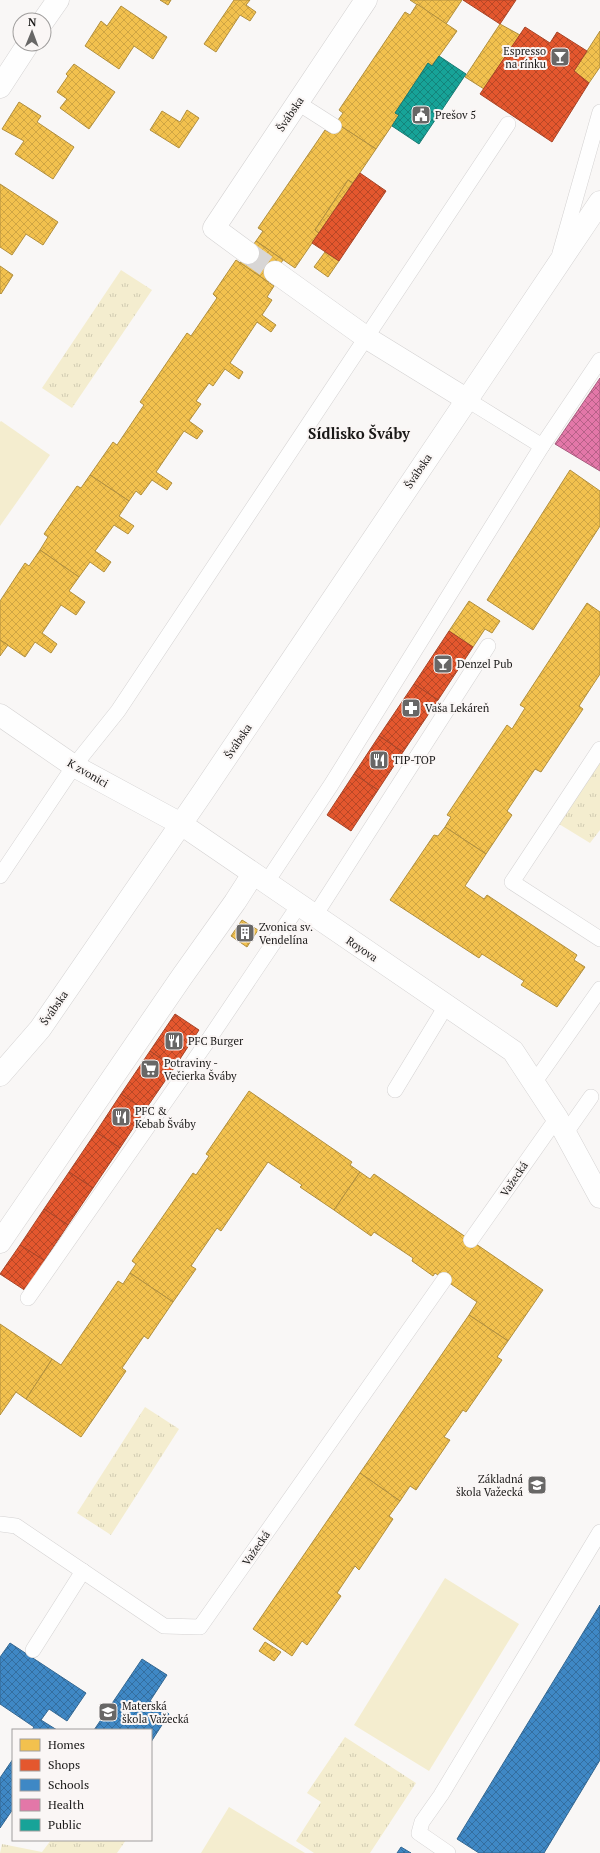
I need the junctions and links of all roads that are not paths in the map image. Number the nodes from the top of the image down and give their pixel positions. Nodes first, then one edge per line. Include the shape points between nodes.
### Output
1 (58, 0) edge
2 (366, 0) edge
3 (50, 12) edge
4 (23, 52) edge
5 (0, 87) edge
6 (298, 103) junction
7 (600, 112) edge
8 (508, 124) dead end
9 (334, 126) dead end
10 (597, 207) edge
11 (248, 253) tunnel mouth
12 (556, 266) junction
13 (275, 272) tunnel mouth
14 (367, 338) junction
15 (600, 360) edge
16 (466, 399) junction
17 (542, 446) junction
18 (488, 646) dead end
19 (0, 715) edge
20 (600, 749) edge
21 (74, 766) junction
22 (181, 824) junction
23 (0, 876) edge
24 (259, 879) junction
25 (306, 911) junction
26 (600, 939) edge
27 (600, 989) edge
28 (446, 1006) junction
29 (0, 1075) edge
30 (534, 1083) junction
31 (395, 1090) dead end
32 (591, 1097) dead end
33 (561, 1126) junction
34 (600, 1197) edge
35 (471, 1240) dead end
36 (0, 1242) edge
37 (444, 1280) dead end
38 (28, 1298) dead end
39 (0, 1524) edge
40 (600, 1532) edge
41 (83, 1571) junction
42 (33, 1650) dead end
43 (448, 1853) edge

1 - 3 street
2 - 6 street, Švábska
4 - 5 street
6 - 9 lane
6 - 11 street, Švábska via 214,228
7 - 12 lane
8 - 14 lane
10 - 12 street, Švábska
12 - 16 street, Švábska
13 - 14 street
14 - 16 street
14 - 21 lane via 112,720
15 - 17 lane
16 - 17 lane
16 - 22 street, Švábska
17 - 24 lane via 331,785
18 - 25 lane
19 - 21 street, K zvonici
20 - 26 lane via 512,882
21 - 22 street, K zvonici
21 - 23 lane
22 - 24 street, Royova
22 - 29 street, Švábska via 40,1029
24 - 25 street, Royova
24 - 36 street
25 - 28 street, Royova
25 - 38 lane via 207,1042
27 - 30 lane
28 - 30 street, Royova via 513,1051
28 - 31 lane
30 - 33 street, Royova
32 - 33 lane, Važecká
33 - 34 street, Royova
33 - 35 lane, Važecká
37 - 41 lane, Važecká via 200,1627 164,1626
39 - 41 lane, Važecká via 16,1526
40 - 43 lane via 441,1795 422,1822 419,1833
41 - 42 lane

